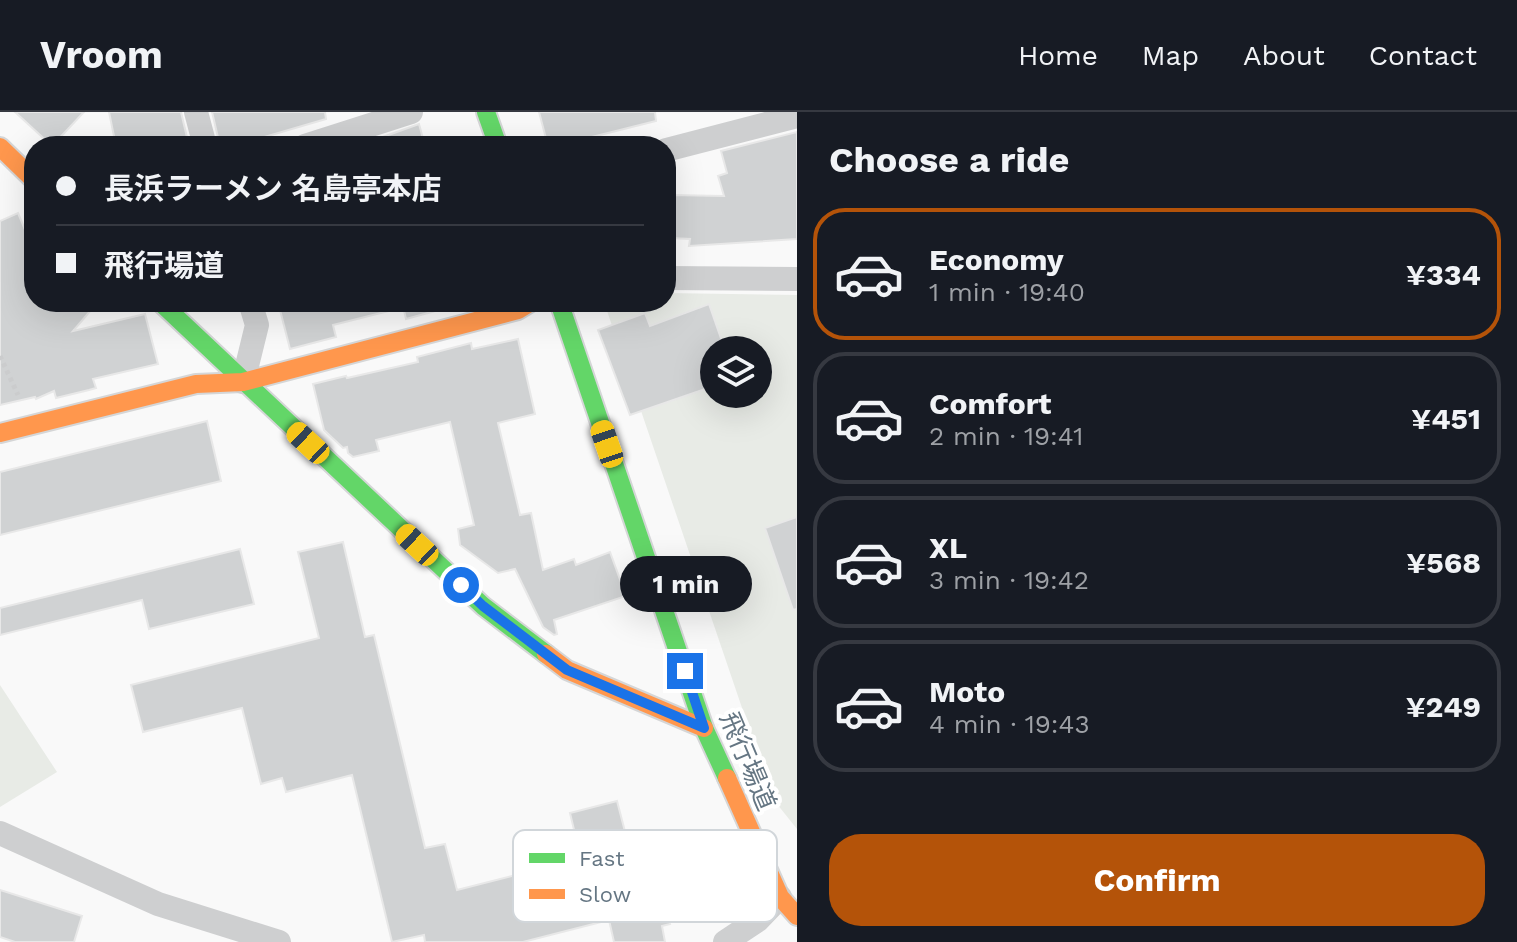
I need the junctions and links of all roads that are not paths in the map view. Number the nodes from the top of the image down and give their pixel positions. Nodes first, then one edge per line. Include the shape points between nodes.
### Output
1 (196, 112) edge
2 (411, 112) edge
3 (486, 112) edge
4 (797, 116) edge
5 (202, 136) edge
6 (336, 136) edge
7 (494, 136) edge
8 (676, 147) edge
9 (5, 157) edge
10 (24, 172) edge
11 (676, 278) edge
12 (797, 279) edge
13 (170, 312) edge
14 (253, 312) edge
15 (510, 312) edge
16 (562, 312) edge
17 (243, 382) junction
18 (0, 433) edge
19 (704, 728) junction
20 (750, 830) edge
21 (0, 833) edge
22 (777, 890) edge
23 (780, 897) junction
24 (777, 900) edge
25 (797, 916) edge
26 (755, 922) edge
27 (279, 942) edge
28 (725, 942) edge

1 - 5 street
2 - 6 street
3 - 7 street
4 - 8 street
9 - 10 street
11 - 12 street
13 - 17 street
14 - 17 street via 257,325
15 - 17 street
16 - 19 street, 飛行場道
17 - 18 street via 196,384
17 - 19 street via 483,606 567,670
19 - 20 street, 飛行場道
21 - 27 street via 158,904
22 - 23 street, 飛行場道
23 - 24 street
23 - 25 street, 飛行場道
26 - 28 street

